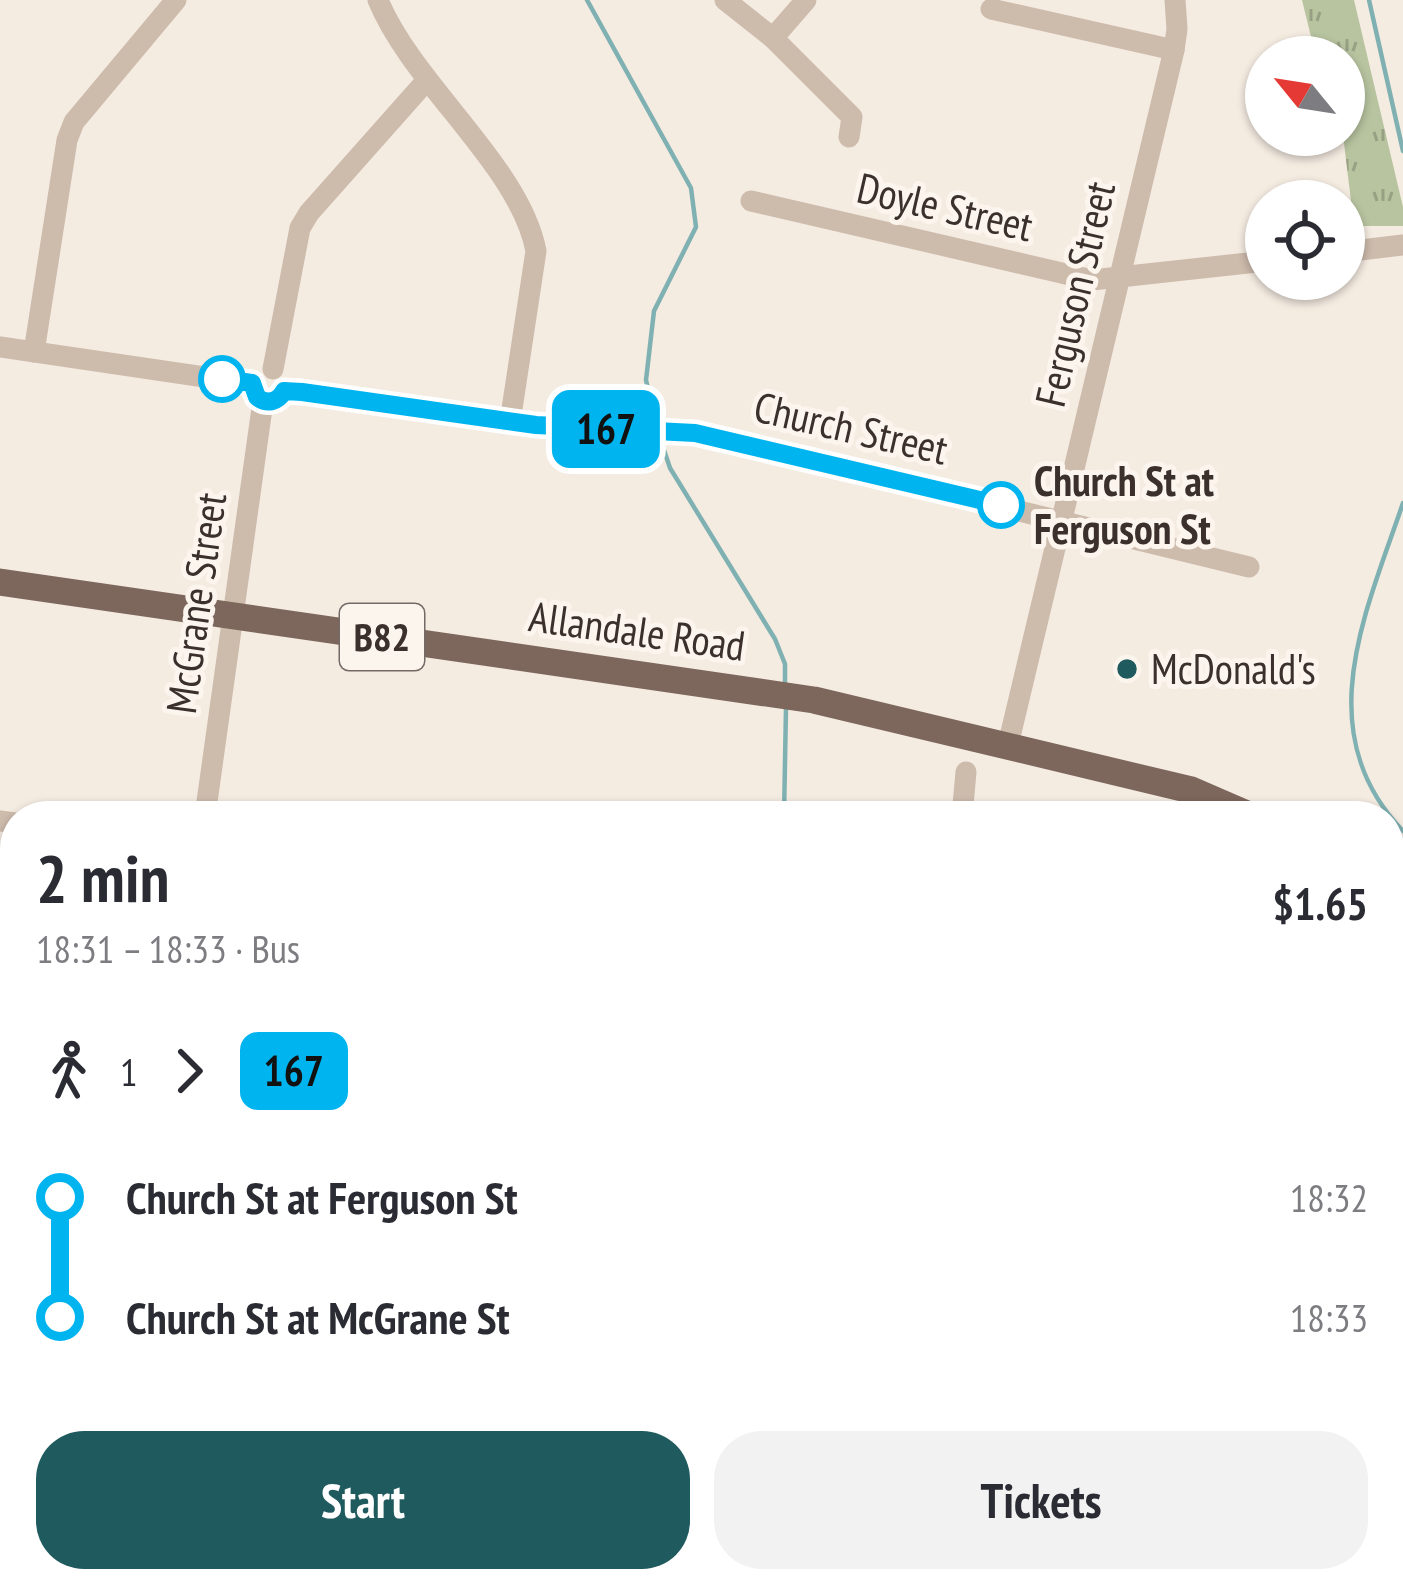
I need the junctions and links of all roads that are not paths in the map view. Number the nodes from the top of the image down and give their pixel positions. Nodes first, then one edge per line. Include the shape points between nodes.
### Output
1 (176, 0) edge
2 (378, 0) edge
3 (725, 0) edge
4 (806, 0) edge
5 (1174, 0) edge
6 (992, 9) dead end
7 (773, 38) junction
8 (1174, 50) junction
9 (427, 80) junction
10 (849, 136) dead end
11 (751, 201) dead end
12 (1403, 245) edge
13 (1365, 250) edge
14 (1245, 263) edge
15 (1119, 278) junction
16 (0, 347) edge
17 (34, 352) junction
18 (273, 369) junction
19 (284, 391) junction
20 (258, 392) junction
21 (510, 422) junction
22 (1062, 519) junction
23 (1249, 567) dead end
24 (0, 582) edge
25 (235, 616) junction
26 (1009, 745) junction
27 (966, 772) dead end
28 (207, 801) edge
29 (963, 801) edge
30 (1184, 801) edge

1 - 17 street via 74,122
2 - 9 street
3 - 7 street
4 - 7 street
5 - 8 street, Ferguson Street
6 - 8 street
7 - 10 street via 852,117
8 - 15 street, Ferguson Street
9 - 18 street via 300,228
9 - 21 street via 532,229 536,251
11 - 15 street, Doyle Street via 1092,280
12 - 13 street
14 - 15 street, Doyle Street
15 - 22 street, Ferguson Street
16 - 17 street
17 - 20 street
18 - 19 street
18 - 20 street via 260,372
19 - 20 street via 276,400
19 - 21 street, Church Street
20 - 25 street, McGrane Street
21 - 22 street, Church Street via 717,436
22 - 23 street, Church Street
22 - 26 street, Ferguson Street
24 - 25 main road, Allandale Road / B82
25 - 26 main road, Allandale Road / B82 via 764,691
25 - 28 street, McGrane Street
26 - 30 main road, Allandale Road / B82
27 - 29 street

